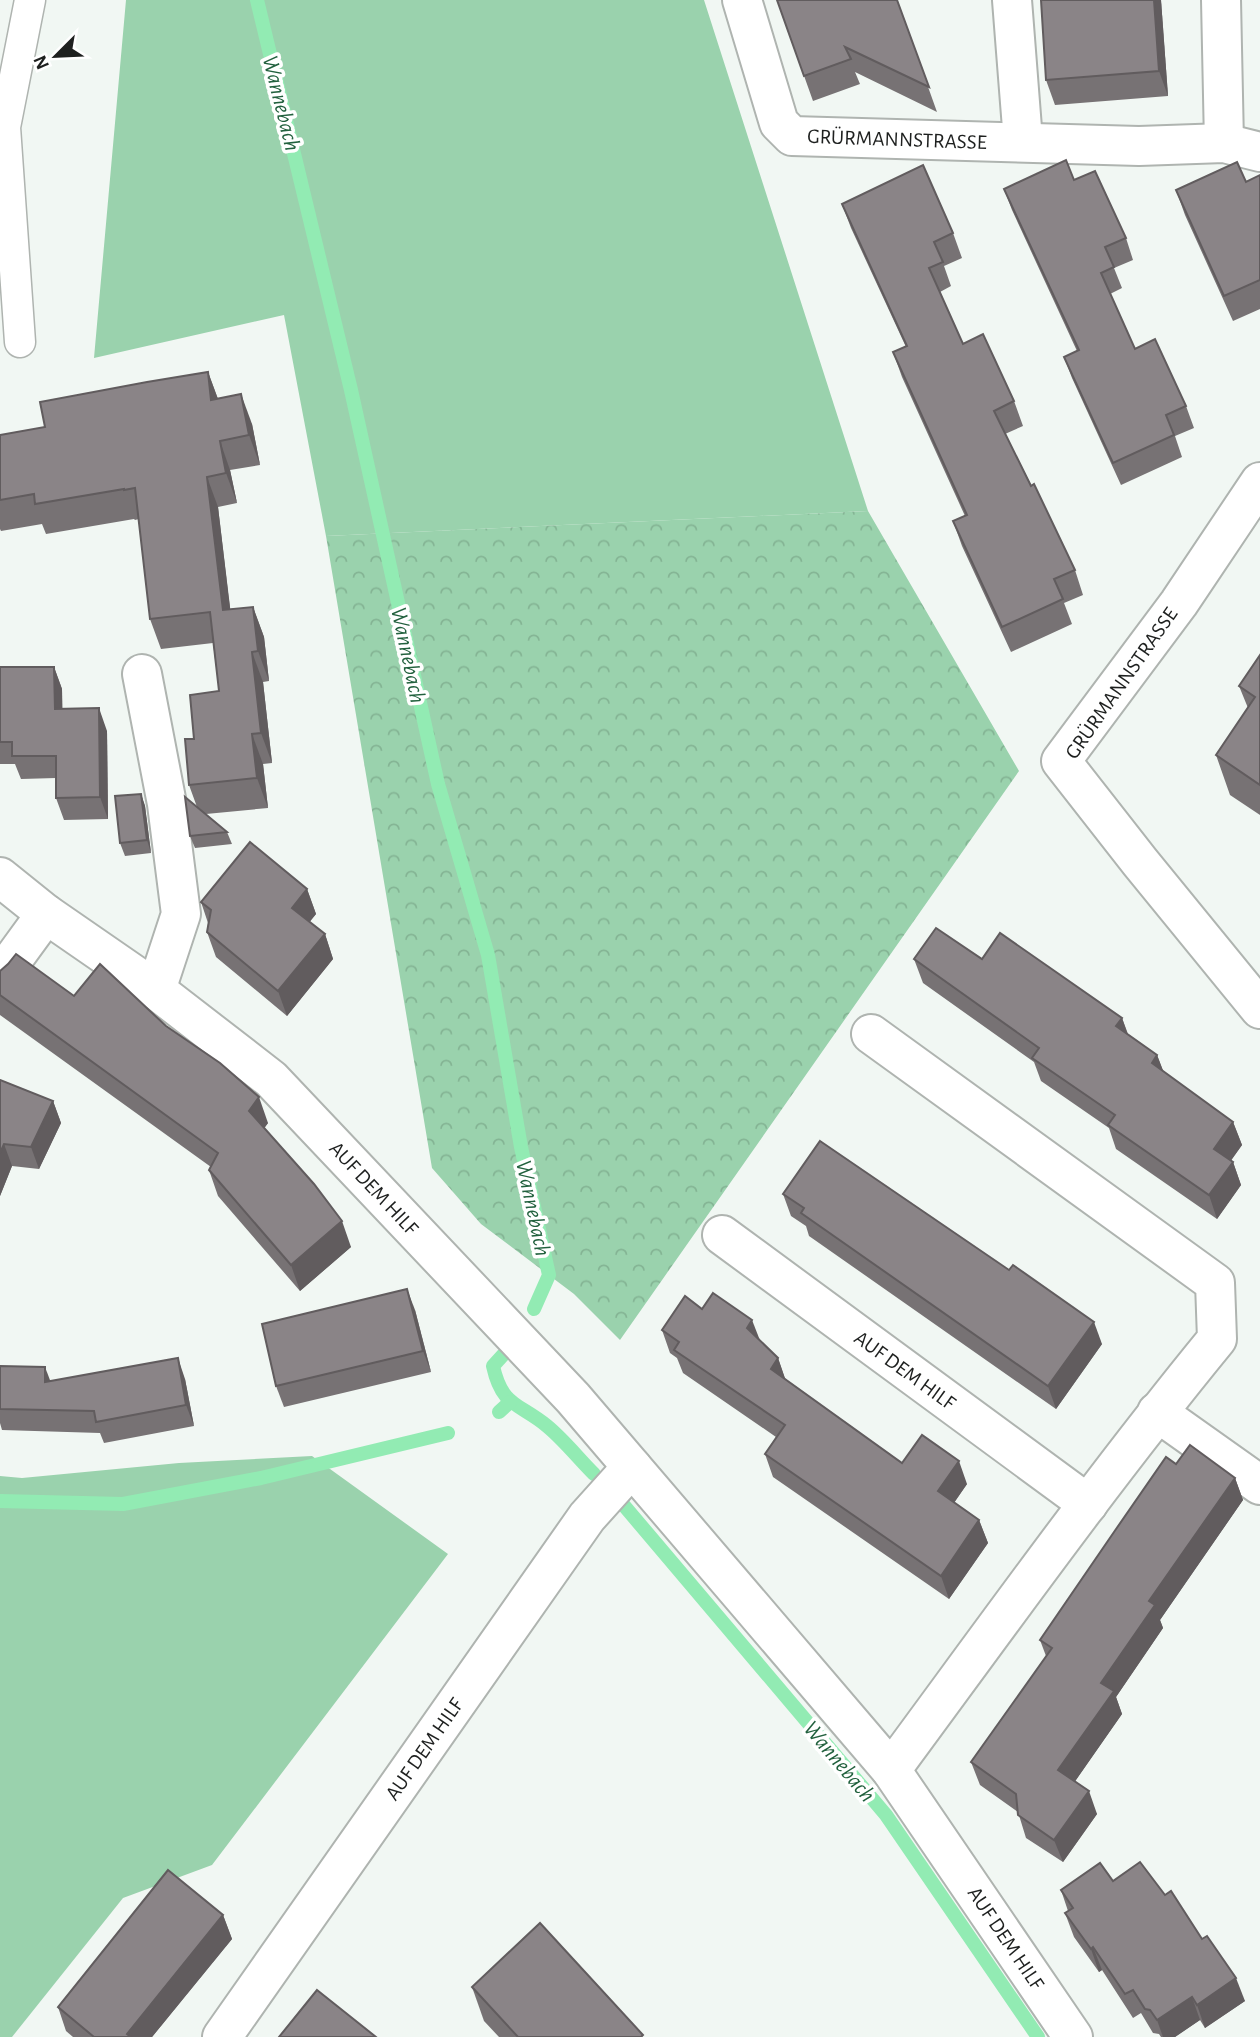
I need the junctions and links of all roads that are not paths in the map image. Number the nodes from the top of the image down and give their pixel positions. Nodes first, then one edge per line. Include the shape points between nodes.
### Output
1 (30, 0) edge
2 (742, 0) edge
3 (1012, 0) edge
4 (1221, 0) edge
5 (2, 126) edge
6 (1023, 141) junction
7 (1242, 147) edge
8 (20, 342) dead end
9 (1260, 482) edge
10 (142, 674) dead end
11 (0, 877) edge
12 (46, 914) junction
13 (0, 977) edge
14 (156, 990) junction
15 (1260, 1009) edge
16 (871, 1034) dead end
17 (722, 1236) dead end
18 (1157, 1412) junction
19 (622, 1477) junction
20 (1260, 1485) edge
21 (1088, 1504) junction
22 (891, 1770) junction
23 (222, 2037) edge
24 (1073, 2037) edge

1 - 5 lane
2 - 6 street, GRÜRMANNSTRASSE via 779,123 792,136
3 - 6 street
4 - 7 street, GRÜRMANNSTRASSE
5 - 8 lane
6 - 7 street, GRÜRMANNSTRASSE
9 - 15 street, GRÜRMANNSTRASSE via 1178,603 1061,761
10 - 14 street via 167,804 181,914
11 - 12 street, AUF DEM HILF
12 - 13 street
12 - 14 street, AUF DEM HILF
14 - 19 street, AUF DEM HILF via 271,1079 573,1398
16 - 18 street via 1215,1283 1217,1339
17 - 21 street, AUF DEM HILF
18 - 20 street
18 - 21 street
19 - 22 street, AUF DEM HILF
19 - 23 street, AUF DEM HILF via 587,1517
21 - 22 street
22 - 24 street, AUF DEM HILF

